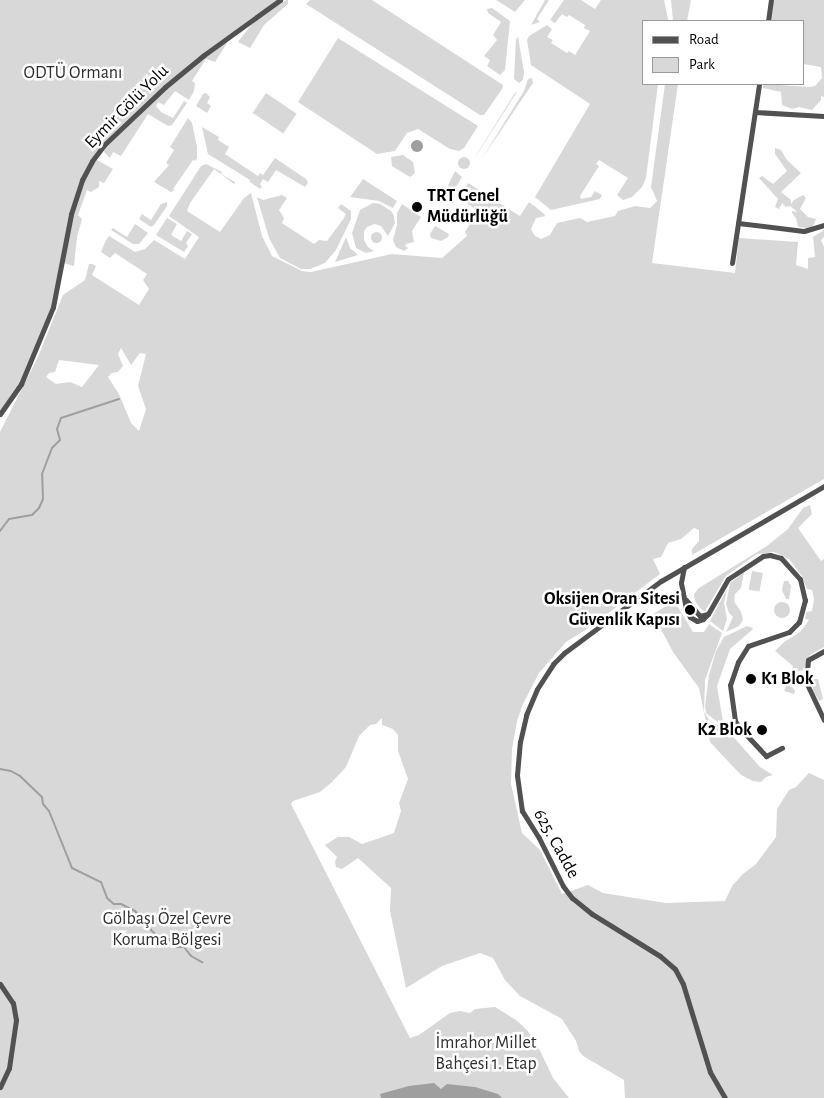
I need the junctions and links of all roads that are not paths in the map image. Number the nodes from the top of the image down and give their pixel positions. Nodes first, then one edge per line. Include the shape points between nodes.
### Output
1 (280, 0) edge
2 (771, 0) edge
3 (768, 20) edge
4 (759, 85) edge
5 (754, 112) junction
6 (824, 116) edge
7 (738, 223) junction
8 (824, 225) edge
9 (732, 263) dead end
10 (0, 414) edge
11 (824, 486) edge
12 (684, 566) junction
13 (686, 600) junction
14 (708, 614) junction
15 (824, 652) edge
16 (824, 720) edge
17 (782, 748) dead end
18 (0, 984) edge
19 (0, 1087) edge
20 (725, 1098) edge

1 - 10 street, Eymir Gölü Yolu via 165,87 105,144 92,161 71,214 53,306 21,384
2 - 3 street
4 - 5 street
5 - 6 street
5 - 7 street
7 - 8 street via 804,231
7 - 9 street
11 - 12 street, 625. Cadde
12 - 13 street via 681,583
12 - 20 street, 625. Cadde via 576,643 554,664 537,689 526,715 520,742 518,787 525,817 572,898 607,925 669,963 679,976 710,1072
13 - 14 street via 700,616
13 - 14 street via 690,617 697,620
14 - 17 street via 728,579 763,556 781,558 800,579 805,600 799,622 789,632 748,646 740,657 730,685 739,727 766,756
15 - 16 street via 810,658 807,663 808,689
18 - 19 street via 12,1003 16,1020 9,1068

